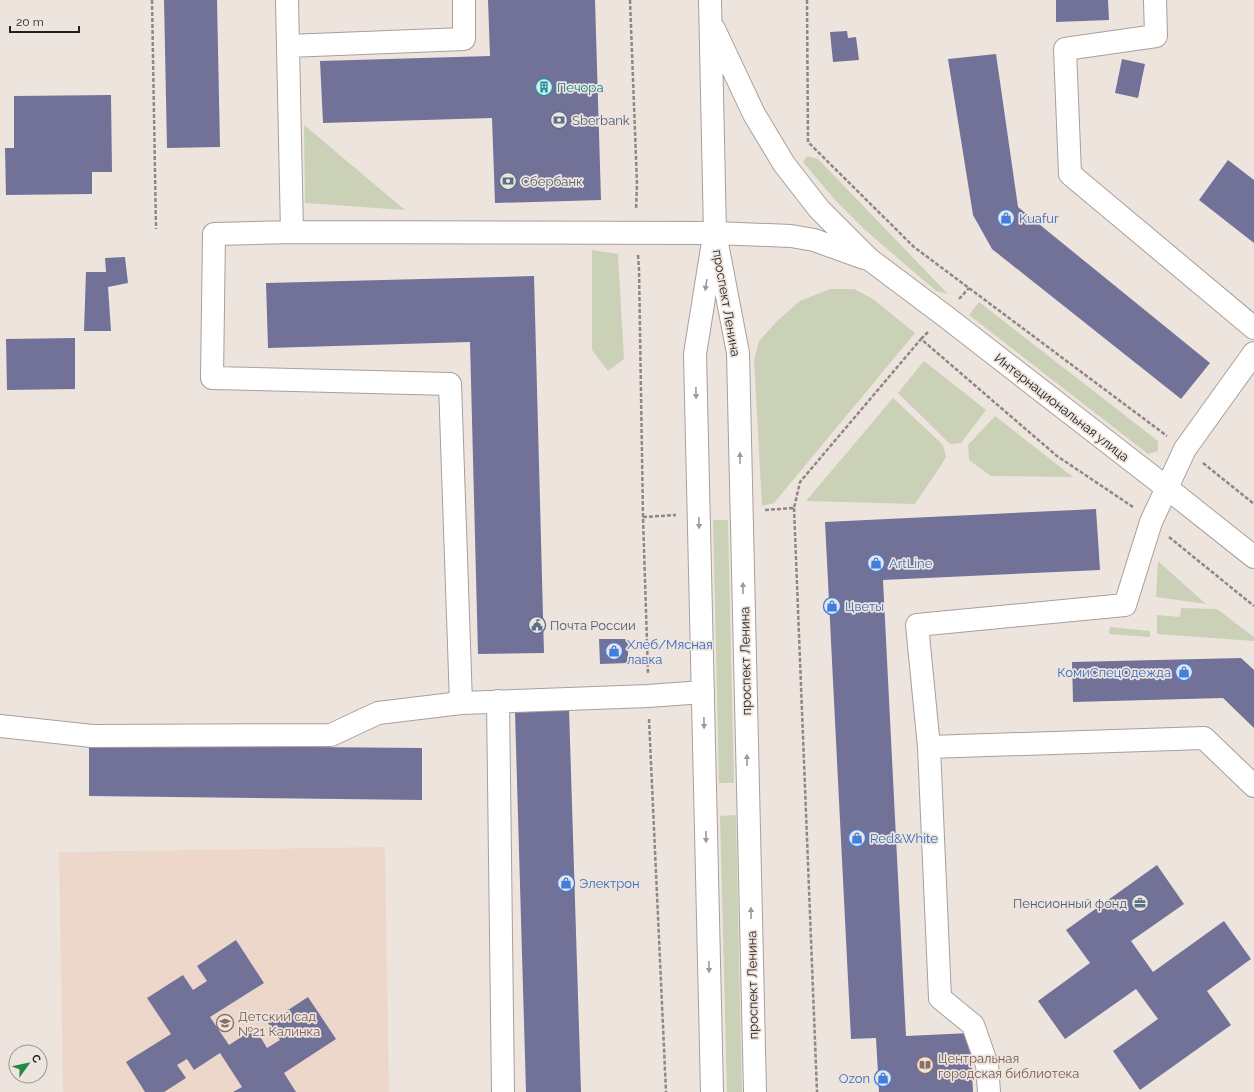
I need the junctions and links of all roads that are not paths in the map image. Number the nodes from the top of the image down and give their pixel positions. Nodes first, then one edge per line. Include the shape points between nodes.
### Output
1 (287, 0) edge
2 (464, 0) edge
3 (1155, 0) edge
4 (710, 10) edge
5 (288, 46) junction
6 (292, 232) junction
7 (715, 233) junction
8 (869, 259) junction
9 (1254, 328) edge
10 (1254, 353) edge
11 (1167, 488) junction
12 (1254, 557) edge
13 (703, 692) junction
14 (498, 701) junction
15 (461, 703) junction
16 (0, 726) edge
17 (929, 747) junction
18 (1254, 786) edge
19 (503, 1092) edge
20 (712, 1092) edge
21 (755, 1092) edge
22 (989, 1092) edge

1 - 5 main road
2 - 5 main road via 464,39
3 - 9 main road via 1156,36 1065,49 1070,174
4 - 7 main road, проспект Ленина
4 - 8 main road, Интернациональная улица via 754,114 784,164 819,209
5 - 6 main road
6 - 7 main road, Интернациональная улица
6 - 15 main road, Интернациональная улица via 214,234 212,378 450,384
7 - 8 main road, Интернациональная улица via 791,236 814,240
7 -> 13 main road, проспект Ленина via 695,354
21 -> 7 main road, проспект Ленина via 738,353
8 - 11 main road, Интернациональная улица
10 - 11 main road via 1185,449
11 - 12 main road, Интернациональная улица
11 - 17 main road via 1151,522 1126,605 917,625
13 - 14 main road
13 -> 20 main road, проспект Ленина
14 - 15 main road
14 - 19 main road
15 - 16 main road via 378,713 331,735 92,736
17 - 18 main road via 1204,738
17 - 22 main road via 940,998 973,1025 987,1065

